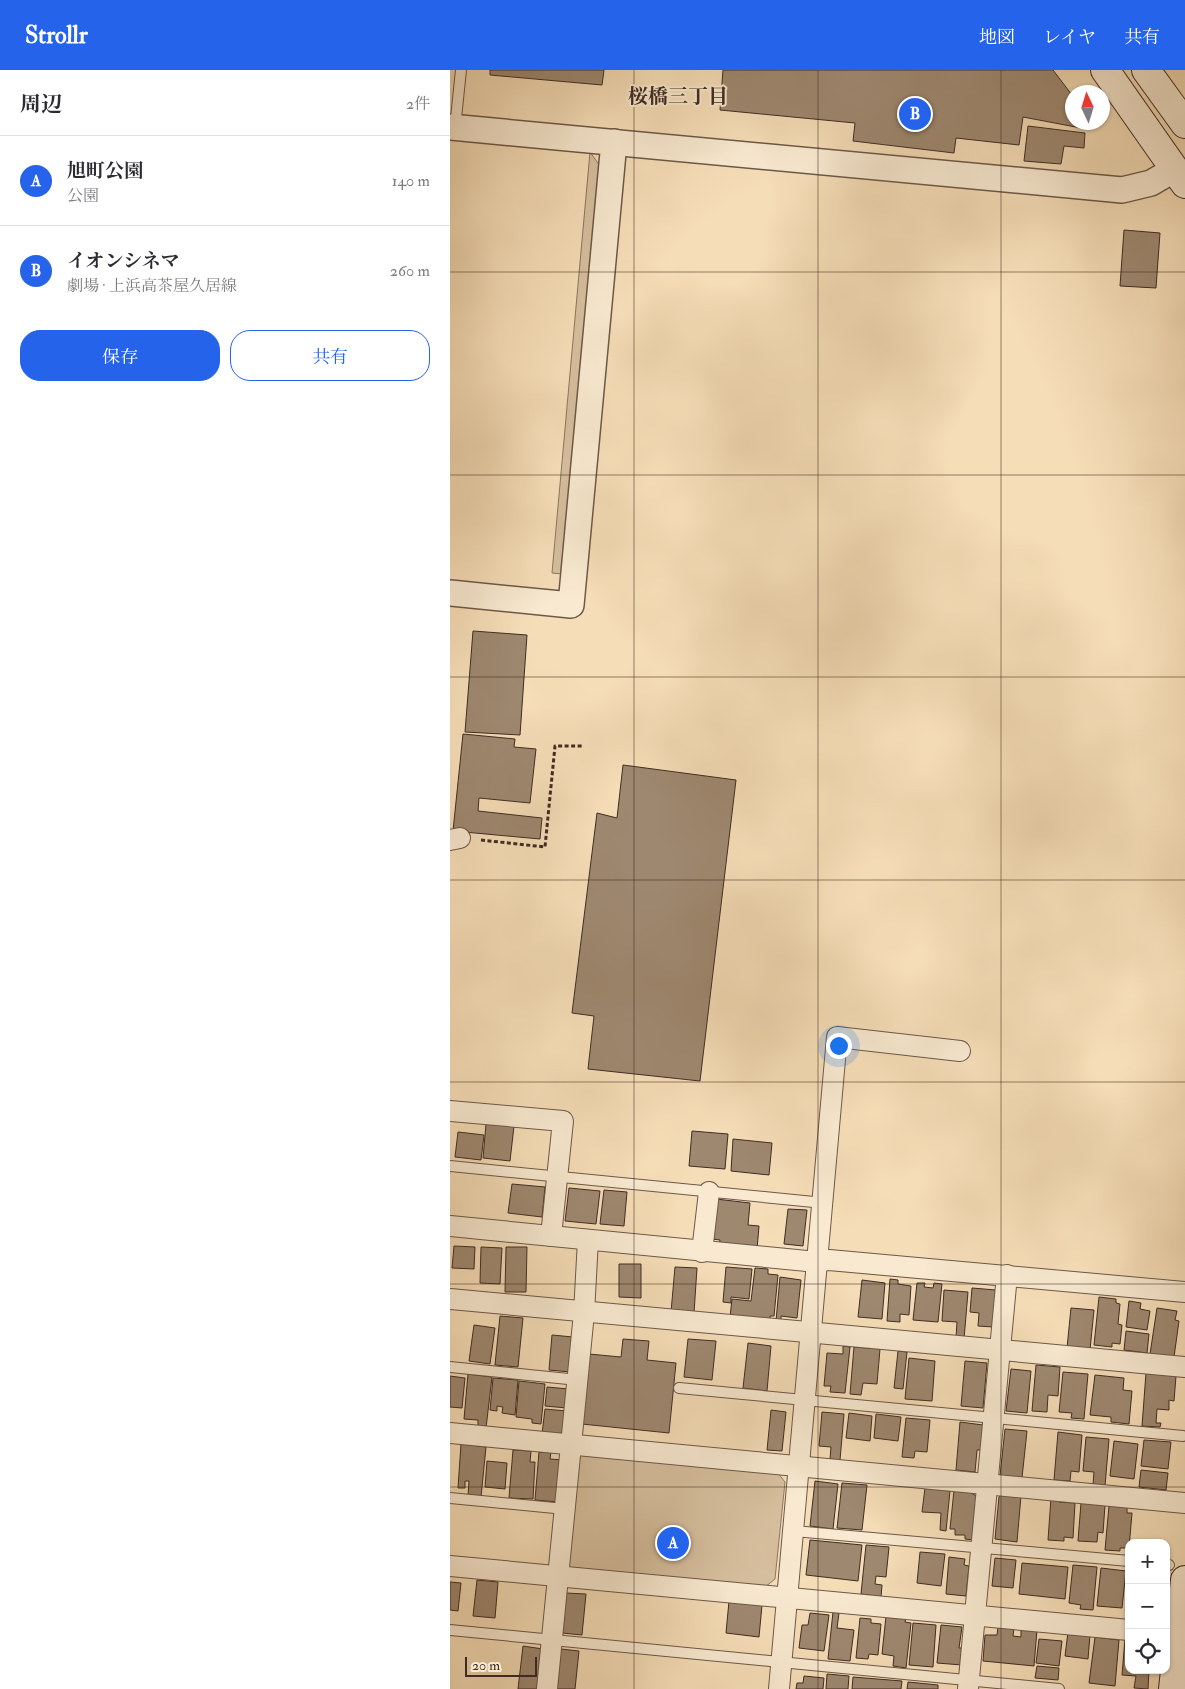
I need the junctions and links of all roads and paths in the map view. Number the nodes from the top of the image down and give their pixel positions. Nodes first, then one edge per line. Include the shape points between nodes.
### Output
1 (461, 70) edge
2 (1105, 70) edge
3 (1146, 70) edge
4 (1185, 124) edge
5 (453, 128) edge
6 (614, 142) junction
7 (1180, 176) edge
8 (450, 593) edge
9 (582, 746) dead end
10 (455, 839) edge
11 (960, 1051) dead end
12 (450, 1111) edge
13 (450, 1166) edge
14 (557, 1177) junction
15 (709, 1192) junction
16 (824, 1203) junction
17 (450, 1226) edge
18 (551, 1236) junction
19 (588, 1240) junction
20 (702, 1252) junction
21 (817, 1262) junction
22 (1007, 1275) junction
23 (1185, 1292) edge
24 (450, 1299) edge
25 (584, 1313) junction
26 (811, 1333) junction
27 (1001, 1352) junction
28 (450, 1367) edge
29 (1185, 1367) edge
30 (578, 1380) junction
31 (679, 1388) dead end
32 (805, 1400) junction
33 (994, 1418) junction
34 (450, 1433) edge
35 (1183, 1436) dead end
36 (571, 1445) junction
37 (799, 1466) junction
38 (988, 1483) junction
39 (450, 1498) edge
40 (1185, 1503) edge
41 (565, 1509) junction
42 (794, 1531) junction
43 (982, 1547) junction
44 (1125, 1561) edge
45 (450, 1566) edge
46 (1173, 1570) edge
47 (558, 1576) junction
48 (787, 1598) junction
49 (976, 1616) junction
50 (450, 1630) edge
51 (1125, 1630) edge
52 (1172, 1634) edge
53 (552, 1640) junction
54 (782, 1662) junction
55 (969, 1684) edge
56 (547, 1689) edge
57 (779, 1689) edge
58 (1059, 1689) edge
59 (1173, 1689) edge

1 - 5 lane
2 - 7 main road
3 - 4 main road
5 - 6 street
6 - 7 street via 1122,190
6 - 8 street via 571,605
9 - 10 path via 555,746 545,848
11 - 16 street via 838,1037
12 - 14 street via 562,1121
13 - 14 lane
14 - 15 lane
14 - 18 street
15 - 16 lane
15 - 20 street
16 - 21 street
17 - 18 street
18 - 19 street
19 - 20 street
19 - 25 street
20 - 21 street
21 - 22 street via 829,1260
21 - 26 street
22 - 23 street
22 - 27 street
24 - 25 street
25 - 26 street
25 - 30 street
26 - 27 street
26 - 32 street
27 - 29 street
27 - 33 street
28 - 30 lane
30 - 36 street
31 - 32 lane
32 - 33 lane
32 - 37 street
33 - 35 lane
33 - 38 street
34 - 36 street
36 - 37 street
36 - 41 street
37 - 38 street
37 - 42 street
38 - 40 street
38 - 43 street
39 - 41 lane
41 - 47 street
42 - 43 lane
42 - 48 street
43 - 44 lane
43 - 49 street
45 - 47 street
46 - 52 main road
47 - 48 street
47 - 53 street
48 - 49 street
48 - 54 street
49 - 51 street
49 - 55 street
50 - 53 lane
52 - 59 main road
53 - 54 lane
53 - 56 street
54 - 55 lane
54 - 57 street
55 - 58 lane

